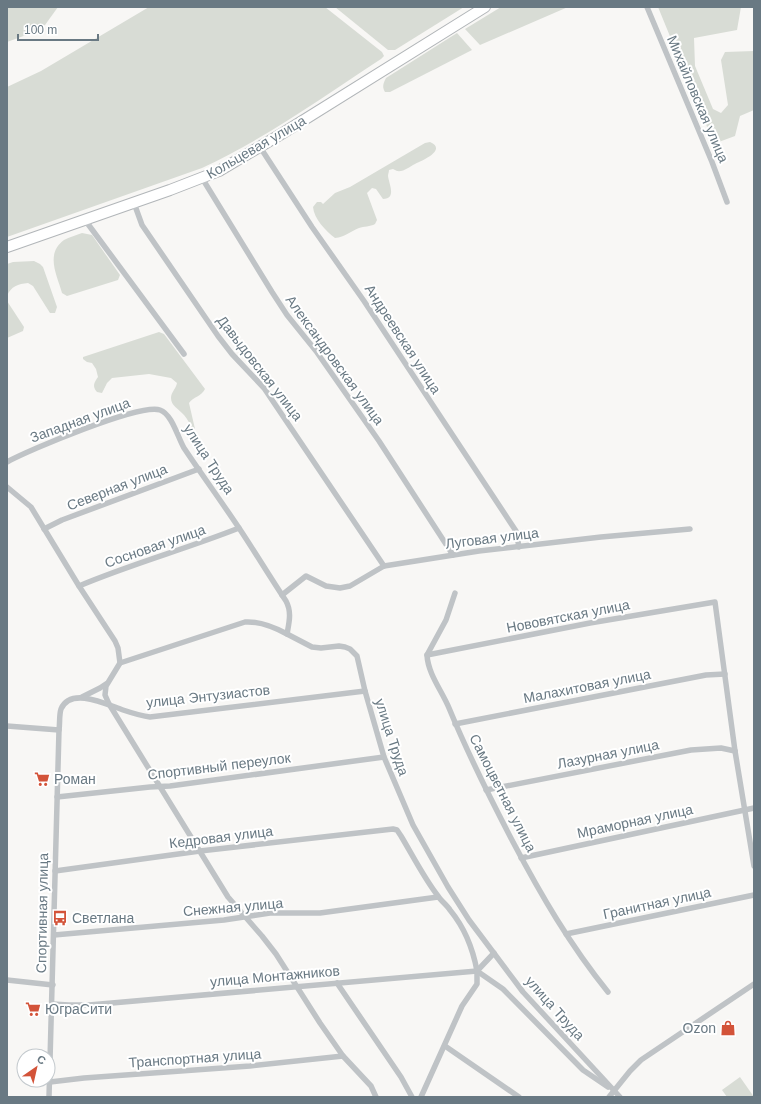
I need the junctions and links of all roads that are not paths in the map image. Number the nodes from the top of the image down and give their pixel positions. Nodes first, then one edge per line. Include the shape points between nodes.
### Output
1 (485, 7) edge
2 (647, 7) edge
3 (260, 147) junction
4 (202, 178) junction
5 (727, 202) dead end
6 (134, 203) junction
7 (85, 220) junction
8 (7, 247) edge
9 (184, 354) dead end
10 (163, 411) joint
11 (7, 462) edge
12 (199, 469) junction
13 (7, 487) edge
14 (239, 528) junction
15 (44, 529) junction
16 (690, 529) dead end
17 (519, 547) junction
18 (453, 555) junction
19 (384, 566) junction
20 (79, 586) junction
21 (454, 593) dead end
22 (282, 595) junction
23 (287, 634) junction
24 (427, 655) junction
25 (120, 663) junction
26 (725, 674) junction
27 (108, 682) junction
28 (365, 690) junction
29 (78, 698) junction
30 (109, 704) junction
31 (455, 724) junction
32 (7, 726) edge
33 (59, 730) junction
34 (735, 751) junction
35 (384, 757) junction
36 (160, 787) junction
37 (486, 790) junction
38 (57, 797) junction
39 (754, 808) edge
40 (746, 809) junction
41 (200, 851) junction
42 (521, 858) junction
43 (754, 866) edge
44 (55, 871) junction
45 (754, 895) edge
46 (438, 897) junction
47 (246, 916) junction
48 (566, 934) junction
49 (54, 935) junction
50 (494, 953) junction
51 (477, 971) junction
52 (7, 980) edge
53 (338, 983) junction
54 (754, 984) edge
55 (53, 985) junction
56 (295, 986) junction
57 (608, 992) dead end
58 (52, 1004) junction
59 (445, 1046) junction
60 (51, 1048) edge
61 (343, 1056) junction
62 (56, 1081) edge
63 (614, 1091) junction
64 (376, 1097) edge
65 (412, 1097) edge
66 (422, 1097) edge
67 (518, 1097) edge
68 (609, 1097) edge
69 (620, 1097) edge

1 - 3 highway, Кольцевая улица
2 - 5 street, Михайловская улица
3 - 4 highway, Кольцевая улица
3 - 17 street, Андреевская улица via 516,530
4 - 6 highway, Кольцевая улица
4 - 18 street, Александровская улица via 287,315 316,351 370,428
6 - 7 highway, Кольцевая улица
6 - 19 street, Давыдовская улица via 142,225 218,336 264,388
7 - 8 highway, Кольцевая улица
7 - 9 street
10 - 11 street, Западная улица via 154,409 131,413 55,440
10 - 12 street, улица Труда via 170,418 183,446
12 - 14 street, улица Труда
12 - 15 street, Северная улица
13 - 15 street via 31,507
14 - 20 street, Сосновая улица
14 - 22 street, улица Труда
15 - 20 street
16 - 17 street, Луговая улица
17 - 18 street, Луговая улица
18 - 19 street, Луговая улица
19 - 22 street, Луговая улица via 350,586 340,588 326,586 306,576
20 - 25 street via 115,641
21 - 24 street via 446,620
22 - 23 street, улица Труда via 290,611
23 - 25 street via 270,626 245,622
23 - 28 street, улица Труда via 312,646 339,646 350,649 357,656
24 - 26 street, Нововятская улица via 715,602
24 - 31 street, Самоцветная улица via 427,662
25 - 27 street
26 - 31 street, Малахитовая улица via 706,675
26 - 34 street
27 - 29 street
27 - 30 street via 105,695
28 - 30 street, улица Энтузиастов via 150,717 137,715
28 - 35 street, улица Труда
29 - 30 street, улица Энтузиастов
29 - 33 street via 62,708
30 - 36 street
31 - 37 street, Самоцветная улица
32 - 33 street
33 - 38 street, Спортивная улица
34 - 37 street, Лазурная улица via 720,748 691,750
34 - 40 street
35 - 36 street, Спортивный переулок
35 - 50 street, улица Труда via 412,824 432,860 456,900
36 - 38 street, Спортивный переулок
36 - 41 street
37 - 42 street, Самоцветная улица
38 - 44 street, Спортивная улица
39 - 40 street, Мраморная улица
40 - 42 street, Мраморная улица
40 - 43 street
41 - 44 street, Кедровая улица
41 - 46 street, Кедровая улица via 397,830
41 - 47 street via 228,897
42 - 48 street, Самоцветная улица
44 - 49 street, Спортивная улица
45 - 48 street, Гранитная улица
46 - 47 street, Снежная улица via 320,913 270,913
46 - 51 street via 450,909 465,934
47 - 49 street, Снежная улица
47 - 56 street via 276,954
48 - 57 street, Самоцветная улица
49 - 55 street, Спортивная улица
50 - 51 street
50 - 63 street, улица Труда via 523,992
51 - 53 street, улица Монтажников
51 - 59 street via 477,984 462,1006
51 - 63 street, улица Труда via 502,989 583,1070
52 - 55 street
53 - 56 street, улица Монтажников
53 - 65 street
54 - 63 street via 641,1060
55 - 58 street, Спортивная улица
56 - 58 street, улица Монтажников via 89,1005
56 - 61 street
58 - 60 street, Спортивная улица
59 - 66 street
59 - 67 street
61 - 62 street, Транспортная улица
61 - 64 street via 371,1086
63 - 68 street
63 - 69 street, улица Труда

